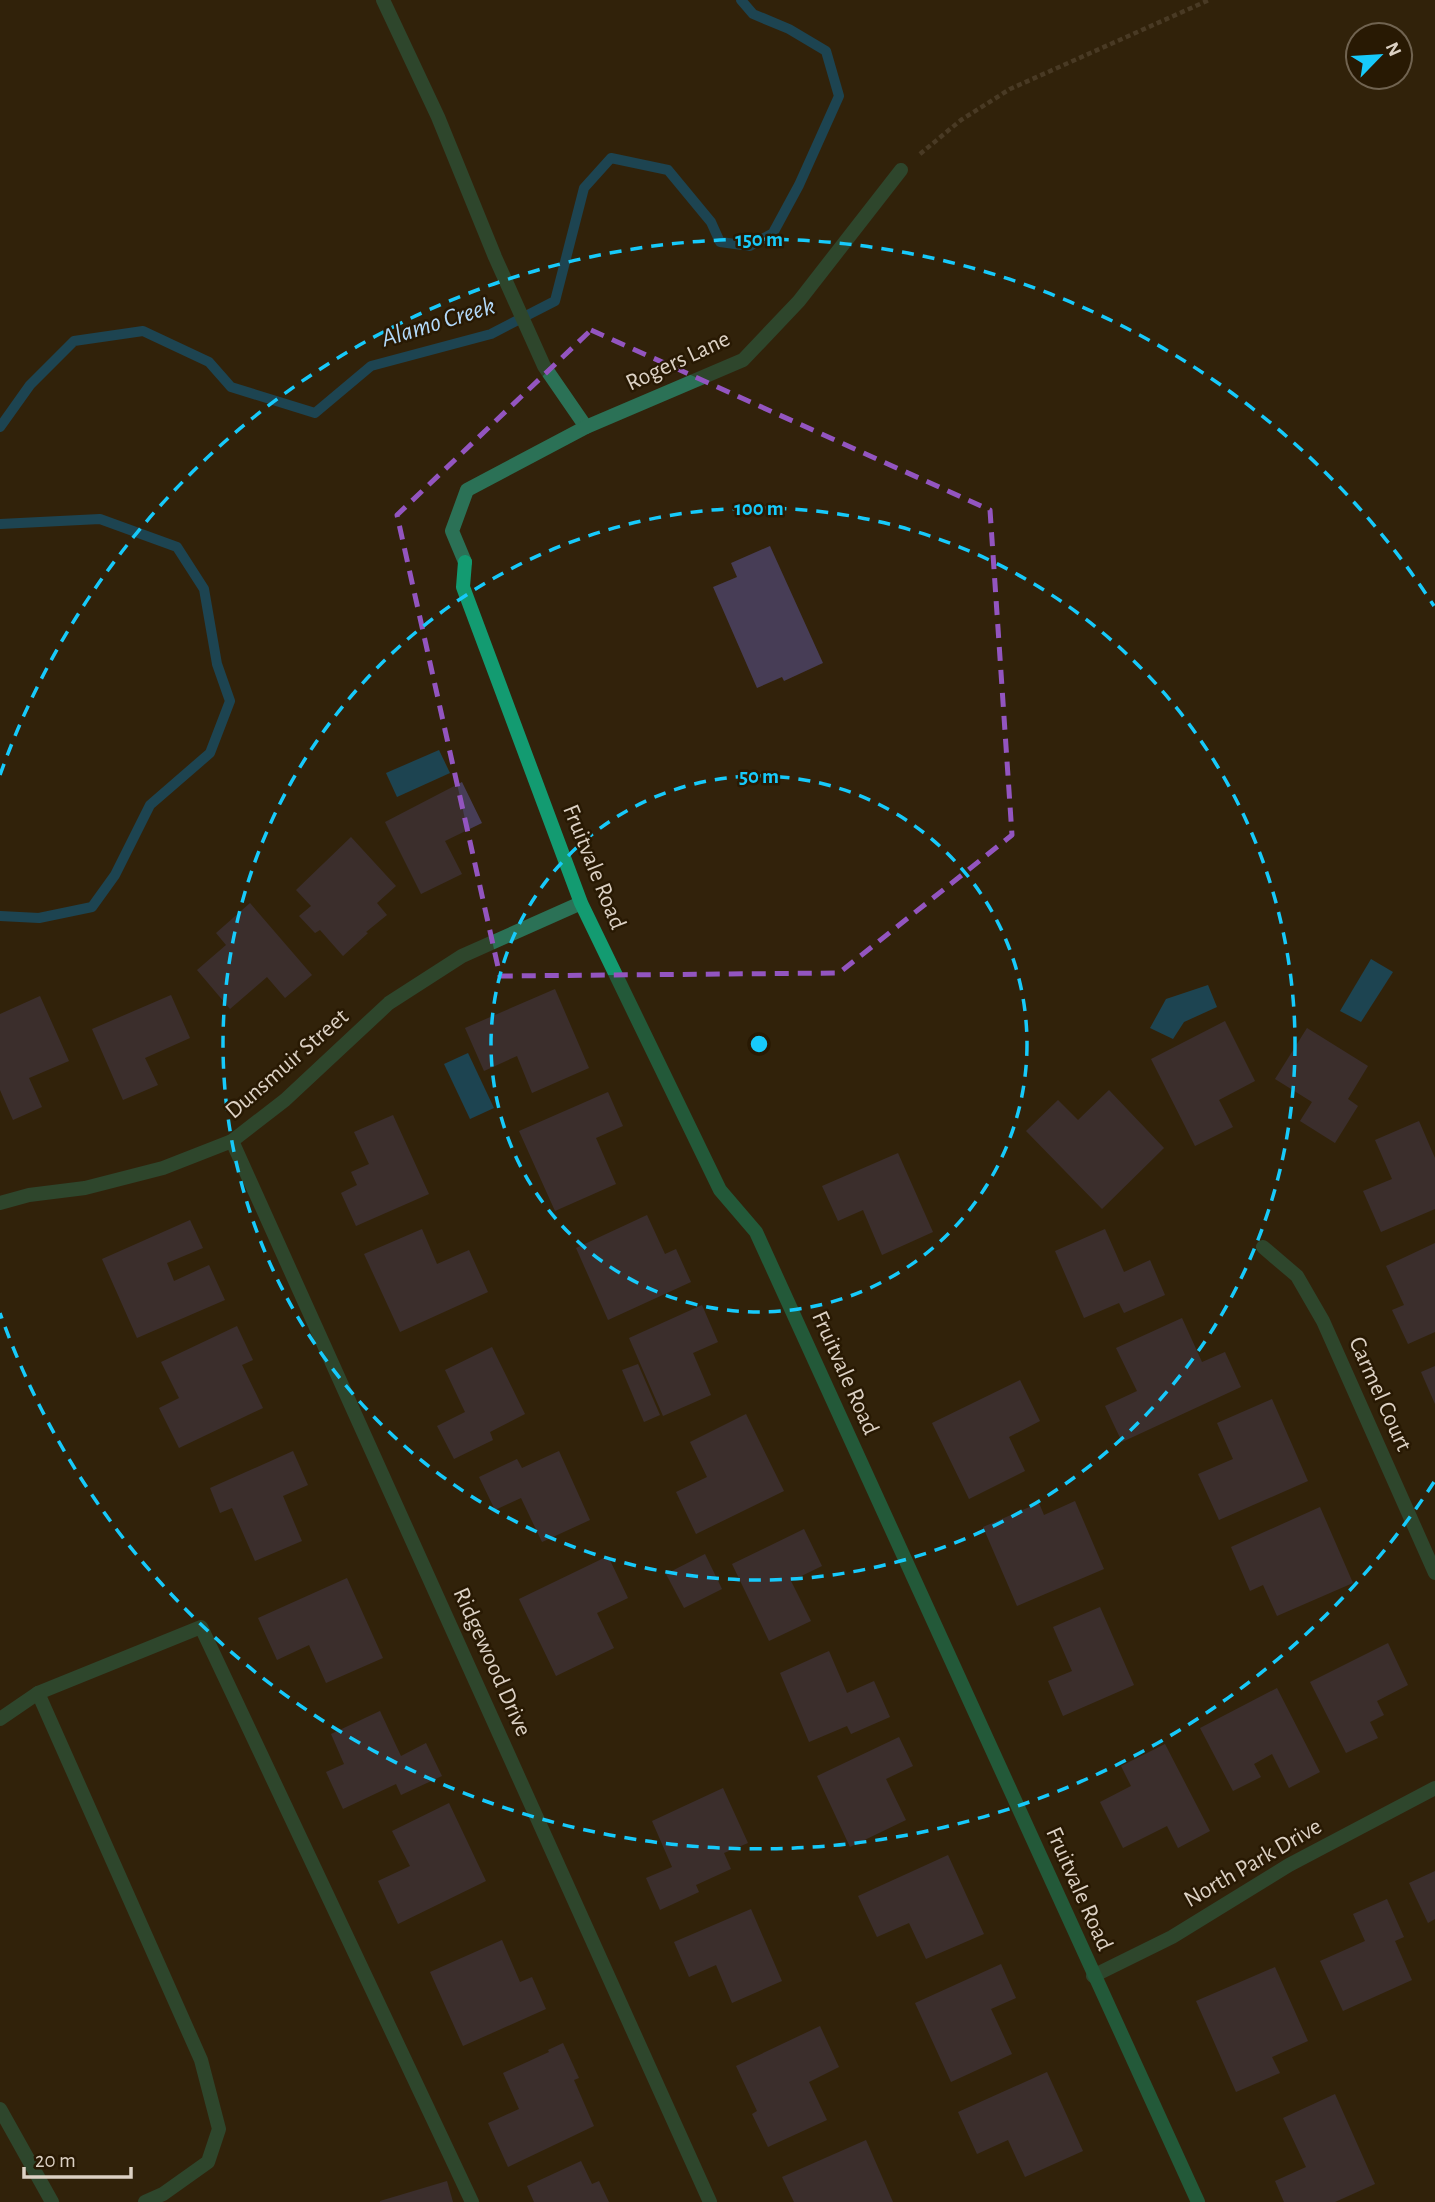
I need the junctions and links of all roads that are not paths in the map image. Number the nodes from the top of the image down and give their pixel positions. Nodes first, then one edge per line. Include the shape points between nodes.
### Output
1 (383, 0) edge
2 (901, 170) road end
3 (586, 427) junction
4 (466, 562) joint
5 (581, 904) junction
6 (232, 1141) junction
7 (0, 1203) edge
8 (1263, 1247) dead end
9 (1435, 1573) edge
10 (38, 1693) junction
11 (0, 1719) edge
12 (1435, 1788) edge
13 (1093, 1976) junction
14 (0, 2109) edge
15 (52, 2202) edge
16 (145, 2202) edge
17 (472, 2202) edge
18 (710, 2202) edge
19 (1198, 2202) edge

1 - 3 street via 544,366
2 - 3 street, Rogers Lane via 799,301 743,360
3 - 4 street, Rogers Lane via 467,490 453,531
4 - 5 street, Fruitvale Road via 463,587
5 - 6 street, Dunsmuir Street via 462,956 390,1003 285,1100
5 - 13 street, Fruitvale Road via 720,1190 756,1232
6 - 7 street, Dunsmuir Street via 163,1168
6 - 18 street, Ridgewood Drive
8 - 9 street, Carmel Court via 1297,1276 1323,1321
10 - 11 street
10 - 16 street via 201,2060 219,2129 208,2162
10 - 17 street via 201,1627
12 - 13 street, North Park Drive via 1289,1865 1172,1937
13 - 19 street, Fruitvale Road
14 - 15 street

